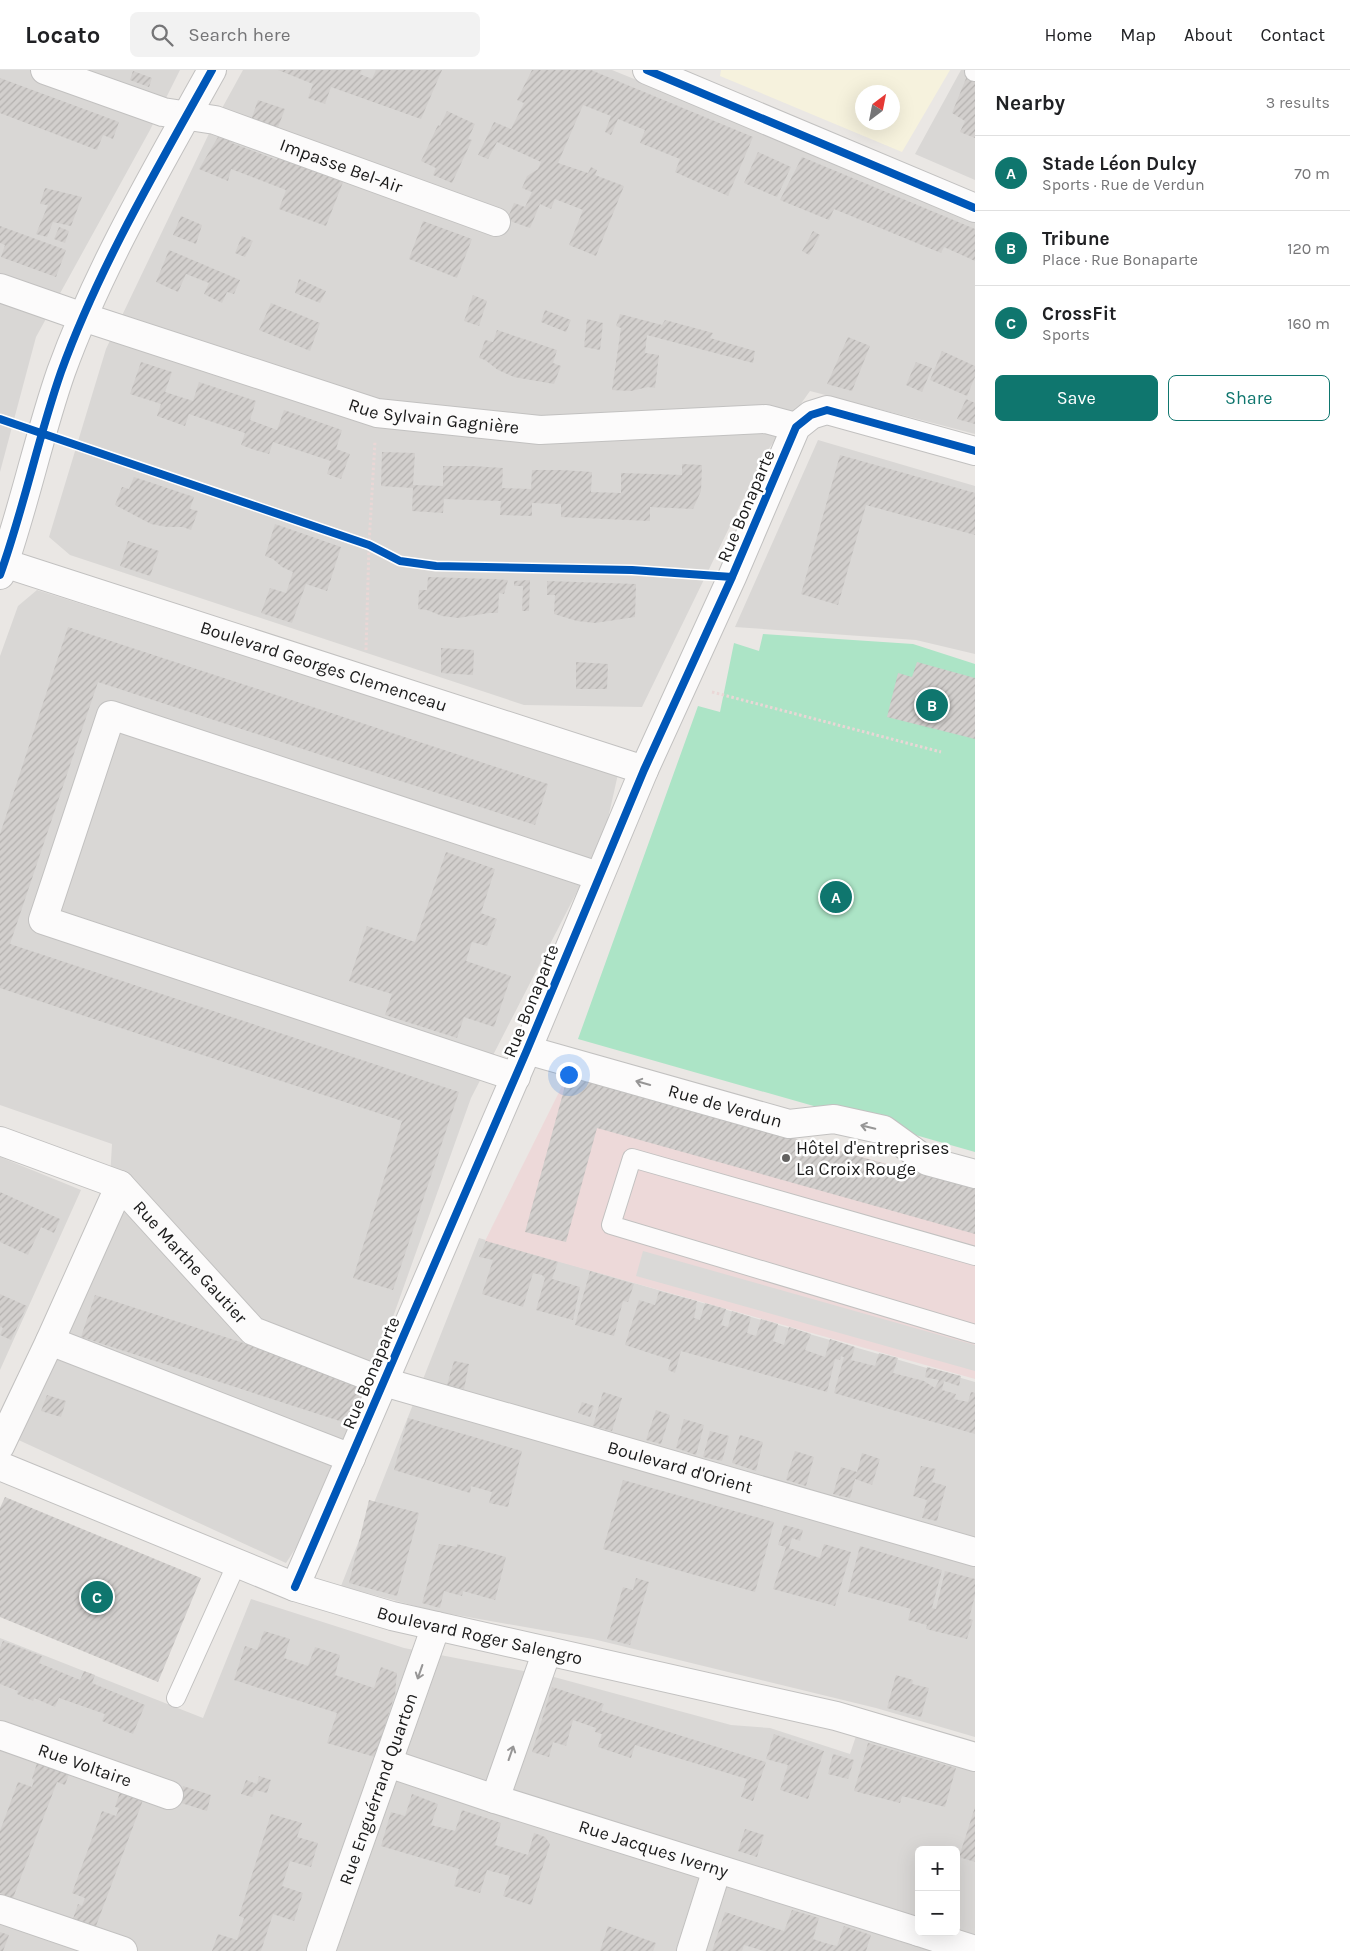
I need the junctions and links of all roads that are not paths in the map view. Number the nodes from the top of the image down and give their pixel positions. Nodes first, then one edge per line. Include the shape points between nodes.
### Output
1 (45, 70) edge
2 (212, 70) edge
3 (647, 70) edge
4 (186, 116) junction
5 (975, 208) edge
6 (496, 222) dead end
7 (0, 288) edge
8 (83, 317) junction
9 (796, 427) junction
10 (975, 451) edge
11 (7, 530) edge
12 (2, 569) edge
13 (644, 770) junction
14 (598, 876) junction
15 (527, 1050) junction
16 (516, 1077) junction
17 (0, 1141) edge
18 (975, 1174) edge
19 (120, 1185) junction
20 (975, 1256) edge
21 (975, 1334) edge
22 (50, 1341) junction
23 (384, 1382) junction
24 (0, 1446) edge
25 (351, 1458) junction
26 (0, 1466) edge
27 (975, 1552) edge
28 (237, 1563) junction
29 (295, 1587) junction
30 (436, 1626) junction
31 (547, 1651) junction
32 (176, 1698) dead end
33 (0, 1735) edge
34 (975, 1757) edge
35 (388, 1763) junction
36 (169, 1795) dead end
37 (495, 1799) junction
38 (717, 1869) junction
39 (0, 1909) edge
40 (915, 1931) edge
41 (931, 1936) edge
42 (975, 1950) edge
43 (123, 1951) edge
44 (321, 1951) edge
45 (692, 1951) edge

1 - 4 street, Impasse Bel-Air via 163,112
2 - 4 street
3 - 5 street
4 - 6 street, Impasse Bel-Air via 215,120
4 - 8 street
7 - 8 street, Rue Sylvain Gagnière
8 - 9 street, Rue Sylvain Gagnière via 377,413 540,430 766,419
8 - 11 street
9 - 10 street via 827,410
9 - 13 street, Rue Bonaparte
11 - 12 street
12 - 13 street, Boulevard Georges Clemenceau via 357,677
13 - 14 street, Rue Bonaparte
14 - 15 street, Rue Bonaparte
14 - 16 street via 110,715 43,920
15 - 16 street, Rue Bonaparte
18 -> 15 street, Rue de Verdun via 927,1161 884,1130 834,1119 789,1124
16 - 23 street, Rue Bonaparte
17 - 19 street, Rue Marthe Gautier
19 - 22 street
19 - 23 street, Rue Marthe Gautier via 253,1331
20 - 21 lane via 632,1158 610,1225
22 - 24 street
22 - 25 street
23 - 25 street, Rue Bonaparte
23 - 27 street, Boulevard d'Orient
25 - 29 street, Rue Bonaparte
26 - 28 street, Boulevard Roger Salengro
28 - 29 street, Boulevard Roger Salengro
28 - 32 lane
29 - 30 street, Boulevard Roger Salengro
30 - 31 street, Boulevard Roger Salengro
30 -> 35 street, Rue Enguérrand Quarton
31 - 34 street, Boulevard Roger Salengro via 836,1716
37 -> 31 street
33 - 36 street, Rue Voltaire
35 - 37 street, Rue Jacques Iverny
35 - 44 street, Rue Enguérrand Quarton
37 - 38 street, Rue Jacques Iverny
38 - 40 street, Rue Jacques Iverny
38 - 45 street
39 - 43 street
41 - 42 street, Rue Jacques Iverny

